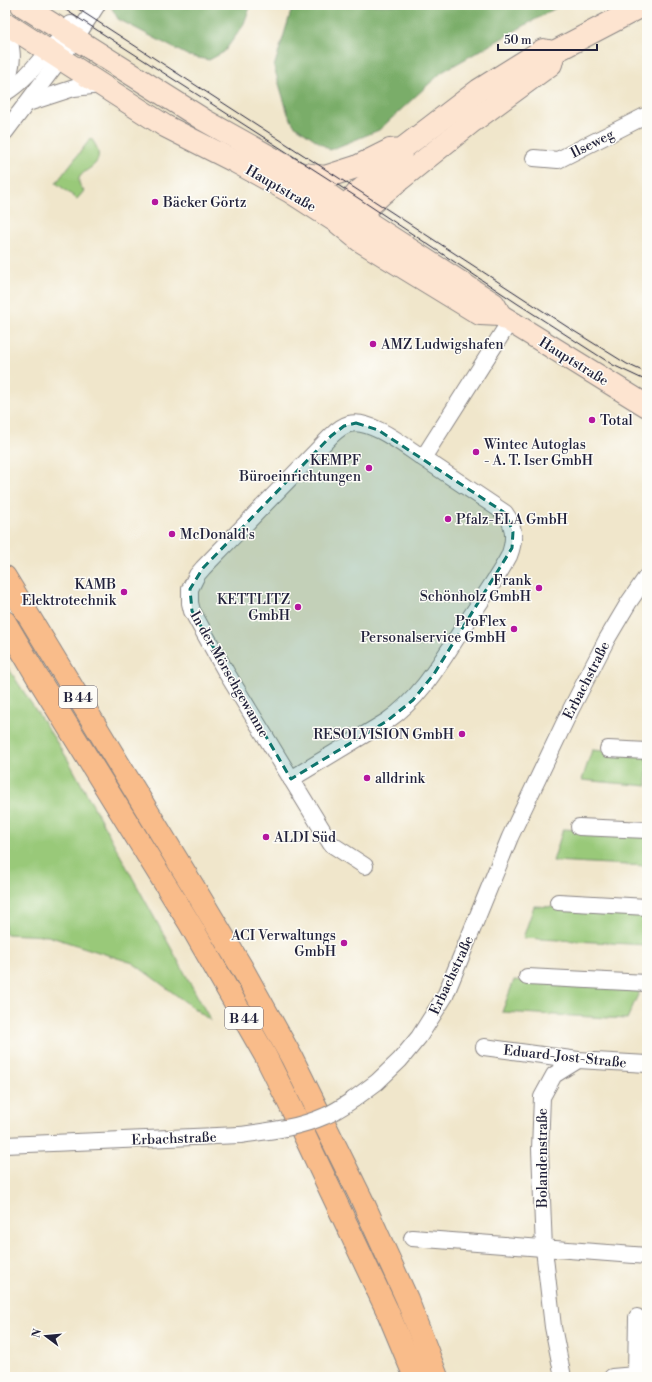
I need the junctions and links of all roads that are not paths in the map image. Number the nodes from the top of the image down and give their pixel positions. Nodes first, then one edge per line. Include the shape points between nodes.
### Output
1 (22, 5) edge
2 (84, 5) edge
3 (97, 5) edge
4 (644, 5) edge
5 (5, 24) edge
6 (70, 36) junction
7 (554, 52) junction
8 (54, 55) junction
9 (101, 86) junction
10 (5, 88) edge
11 (5, 94) edge
12 (28, 103) junction
13 (647, 116) edge
14 (5, 132) edge
15 (402, 149) junction
16 (534, 158) dead end
17 (296, 172) junction
18 (348, 216) junction
19 (505, 318) junction
20 (647, 406) edge
21 (423, 458) junction
22 (647, 576) edge
23 (5, 577) edge
24 (5, 622) edge
25 (608, 749) dead end
26 (647, 751) edge
27 (291, 779) junction
28 (579, 827) dead end
29 (647, 830) edge
30 (366, 866) dead end
31 (558, 902) dead end
32 (647, 907) edge
33 (527, 977) dead end
34 (647, 983) edge
35 (484, 1047) dead end
36 (578, 1060) junction
37 (647, 1064) edge
38 (5, 1145) edge
39 (412, 1238) dead end
40 (544, 1249) junction
41 (647, 1256) edge
42 (637, 1316) dead end
43 (641, 1375) edge
44 (415, 1377) edge
45 (437, 1377) edge
46 (563, 1377) edge
47 (612, 1377) edge

1 - 6 main road, Hauptstraße
2 - 6 street
3 - 6 street
4 - 7 main road
5 - 8 main road, Hauptstraße
5 - 10 street via 13,56
6 - 8 street
6 - 17 main road, Hauptstraße via 204,120
7 - 15 main road via 543,50 486,86
7 - 18 main road via 551,64 473,121 370,205
8 - 9 main road, Hauptstraße
8 - 11 street
8 - 12 street
9 - 12 street via 74,88
9 - 18 main road, Hauptstraße via 165,126
12 - 14 street
13 - 16 street, Ilseweg via 558,160
15 - 17 main road via 390,150 356,167 325,177
15 - 18 main road via 399,159 367,184
17 - 18 main road, Hauptstraße
18 - 19 main road, Hauptstraße via 494,304
18 - 19 main road, Hauptstraße via 359,240 480,314
19 - 20 main road, Hauptstraße
19 - 21 street
21 - 27 street, In der Mörschgewanne via 505,513 513,532 509,556 434,674 413,700 387,721
21 - 27 street, In der Mörschgewanne via 371,426 356,423 344,426 331,436 203,568 190,589 192,610 226,672
22 - 38 street, Erbachstraße, bridge via 607,639 571,709 510,837 445,996 419,1038 377,1082 326,1116 283,1129 240,1135
23 - 45 highway, B 44 via 242,968 292,1058 362,1200 407,1299
24 - 44 highway, B 44 via 190,924 265,1055 384,1303
25 - 26 street
27 - 30 street, In der Mörschgewanne via 331,844
28 - 29 street
31 - 32 street
33 - 34 street
35 - 36 street, Eduard-Jost-Straße
36 - 37 street, Eduard-Jost-Straße
36 - 40 street, Bolandenstraße via 554,1075 542,1097 540,1149
39 - 40 street
40 - 41 street
40 - 46 street, Bolandenstraße via 553,1327
42 - 43 street
43 - 47 street

